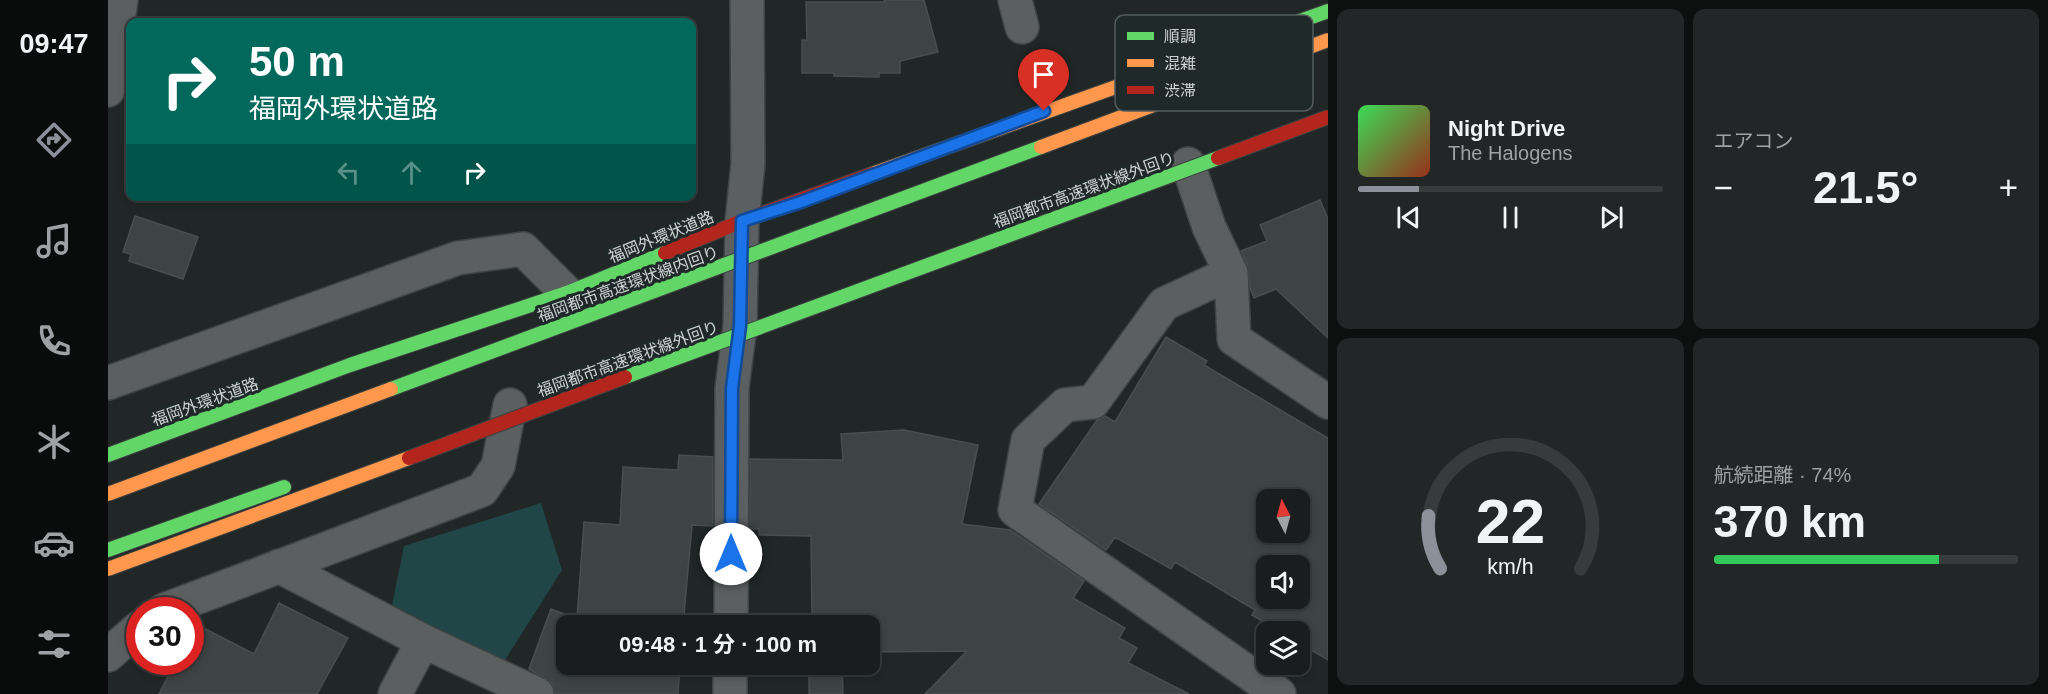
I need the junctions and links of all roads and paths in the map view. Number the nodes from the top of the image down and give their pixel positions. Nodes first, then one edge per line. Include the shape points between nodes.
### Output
1 (122, 0) edge
2 (747, 0) edge
3 (1328, 12) edge
4 (1313, 17) edge
5 (1328, 40) edge
6 (1313, 46) edge
7 (1115, 88) edge
8 (108, 90) edge
9 (1137, 111) edge
10 (1328, 115) edge
11 (1188, 164) junction
12 (742, 221) junction
13 (1231, 273) junction
14 (567, 292) junction
15 (740, 326) junction
16 (108, 383) edge
17 (1328, 402) edge
18 (504, 407) joint
19 (108, 455) edge
20 (298, 482) dead end
21 (108, 494) edge
22 (108, 550) edge
23 (279, 566) junction
24 (108, 569) edge
25 (198, 597) edge
26 (731, 615) edge
27 (126, 639) edge
28 (423, 641) junction
29 (108, 655) edge
30 (730, 675) edge
31 (395, 694) edge
32 (537, 694) edge
33 (730, 694) edge
34 (1279, 694) edge

1 - 8 street
2 - 12 street via 748,164
3 - 4 highway, 福岡外環状道路
5 - 6 highway, 福岡都市高速環状線内回り, bridge
7 - 12 highway, 福岡外環状道路
9 - 21 highway, 福岡都市高速環状線内回り, bridge
10 - 11 highway
10 - 24 highway, 福岡都市高速環状線外回り, bridge
11 - 13 street via 1209,226
11 - 15 highway
12 - 14 highway, 福岡外環状道路
12 - 15 street
13 - 17 street via 1234,339
13 - 34 street via 1164,304 1093,402 1065,405 1028,440 1016,510
14 - 16 street via 523,249 458,258
14 - 19 highway, 福岡外環状道路 via 350,365
15 - 18 highway
15 - 26 street via 732,388
18 - 23 street via 498,465 482,490
20 - 22 highway
23 - 25 street
23 - 28 street
27 - 29 street
28 - 31 street
28 - 32 street
30 - 33 street

